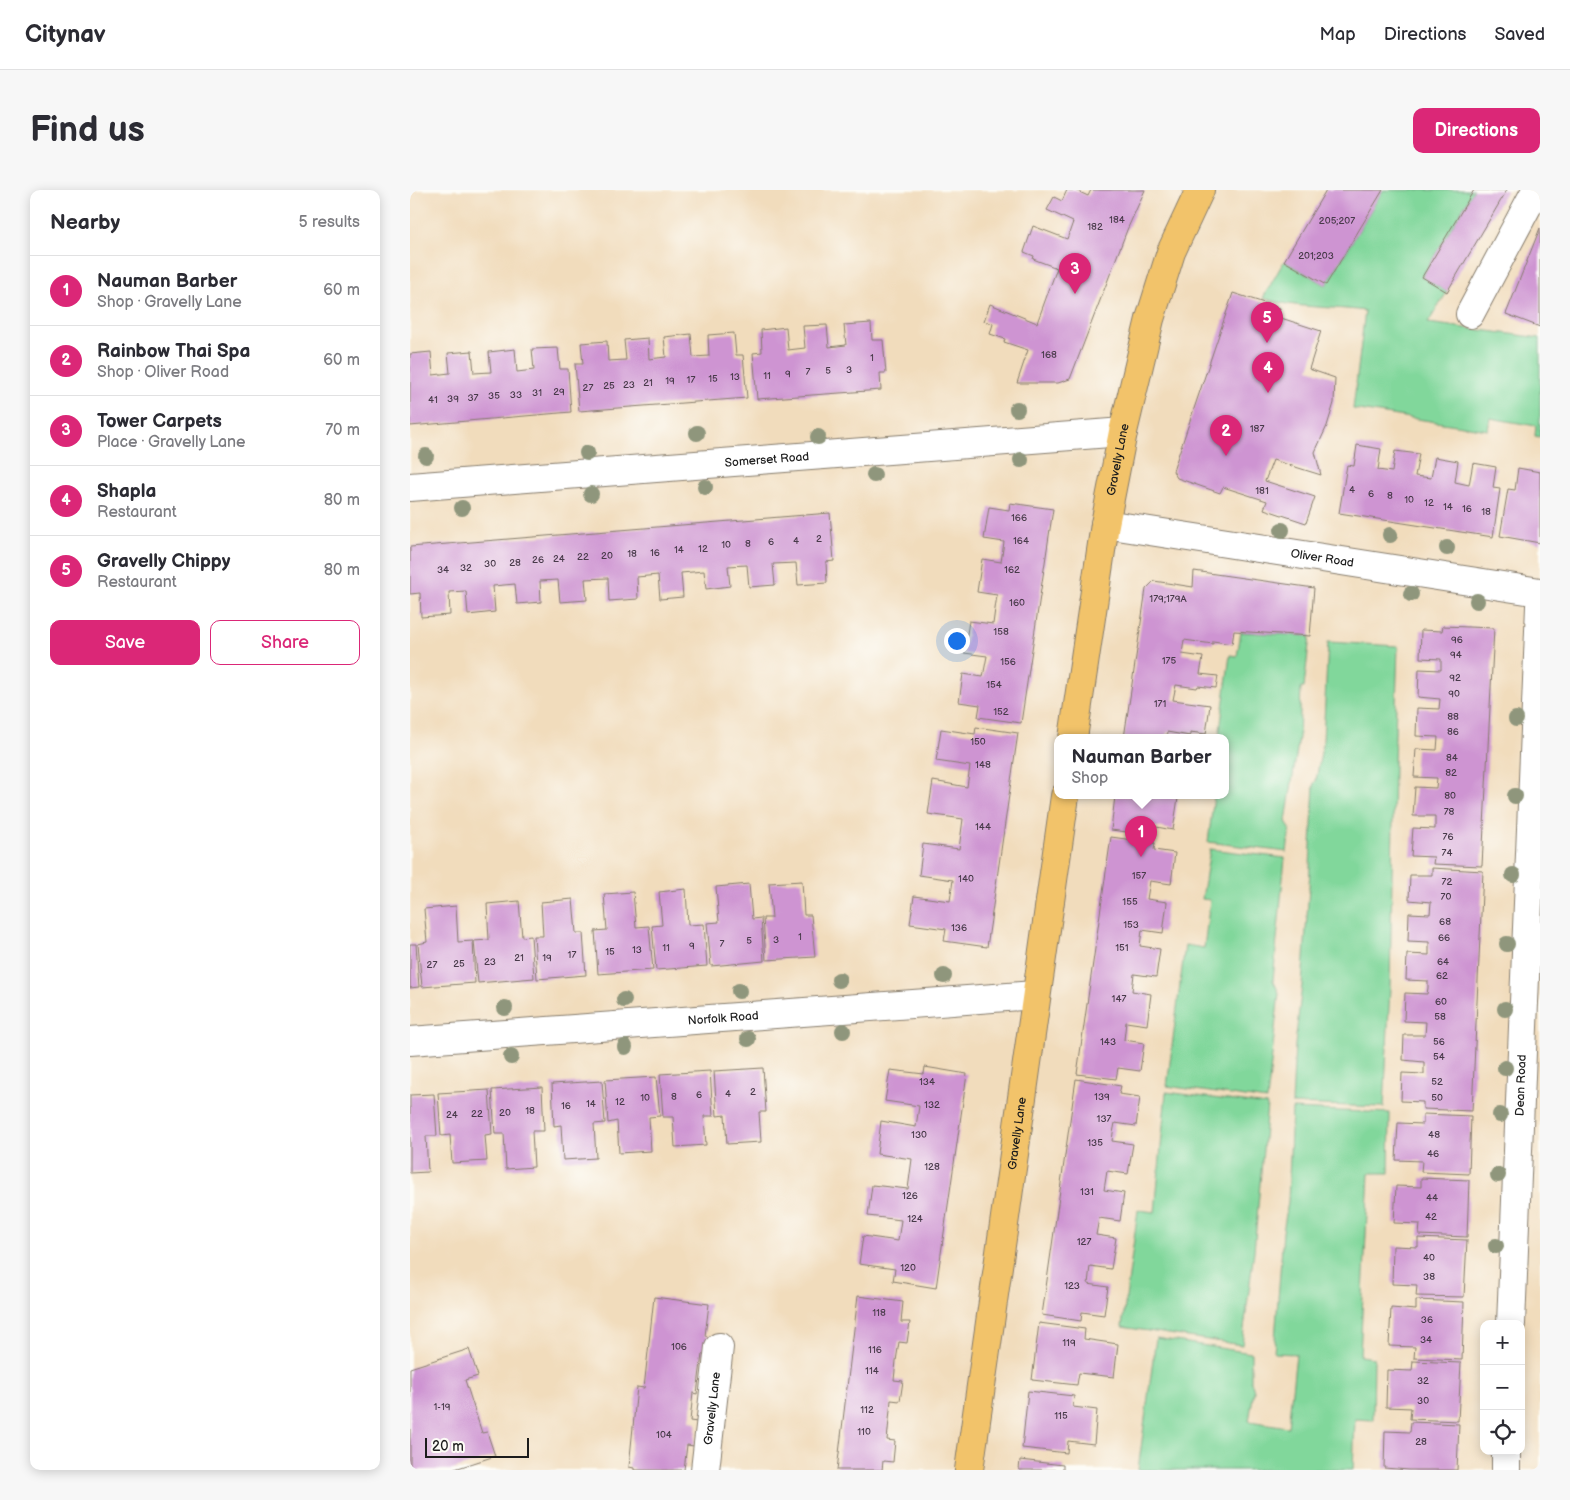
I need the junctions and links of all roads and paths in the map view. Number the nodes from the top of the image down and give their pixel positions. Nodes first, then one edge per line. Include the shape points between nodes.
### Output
1 (1200, 190) edge
2 (1536, 190) edge
3 (1470, 314) dead end
4 (1123, 432) junction
5 (410, 487) edge
6 (1105, 524) junction
7 (1540, 592) edge
8 (1540, 606) edge
9 (1074, 734) edge
10 (1065, 799) edge
11 (1035, 995) junction
12 (410, 1041) edge
13 (1511, 1320) edge
14 (719, 1347) dead end
15 (1506, 1455) edge
16 (705, 1470) edge
17 (969, 1470) edge
18 (1506, 1470) edge

1 - 4 main road, Gravelly Lane via 1172,252 1150,319
2 - 3 street
4 - 5 street, Somerset Road
4 - 6 main road, Gravelly Lane
6 - 7 street, Oliver Road
6 - 9 main road, Gravelly Lane
8 - 13 street, Dean Road
10 - 11 main road, Gravelly Lane
11 - 12 street, Norfolk Road
11 - 17 main road, Gravelly Lane
14 - 16 street, Gravelly Lane
15 - 18 street

